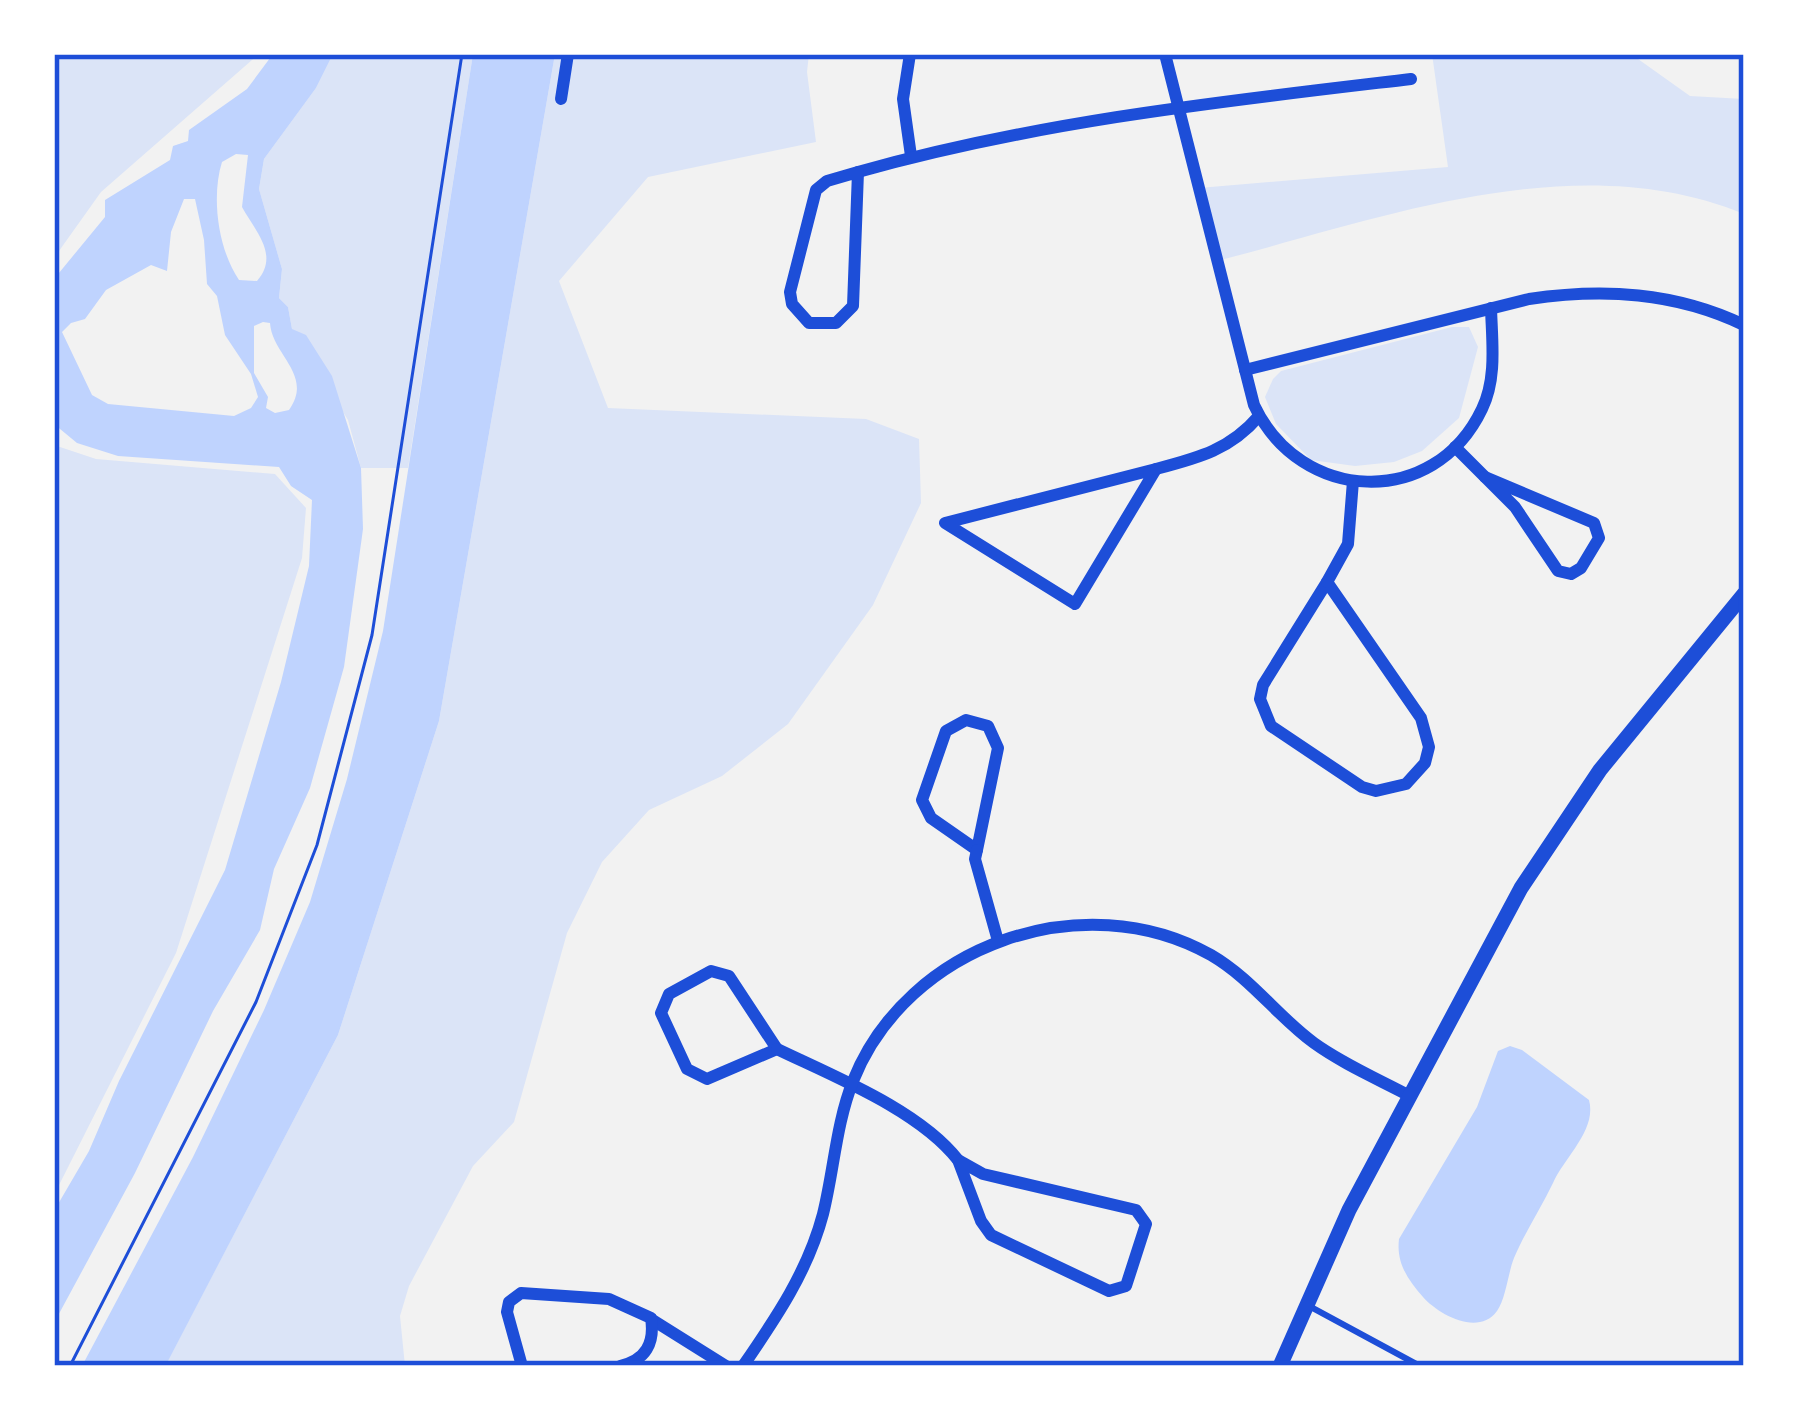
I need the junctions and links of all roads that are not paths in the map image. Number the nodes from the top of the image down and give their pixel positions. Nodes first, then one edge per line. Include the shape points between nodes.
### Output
1 (568, 54) edge
2 (910, 54) edge
3 (1165, 54) edge
4 (1411, 79) dead end
5 (561, 99) dead end
6 (1179, 106) junction
7 (911, 156) junction
8 (858, 172) junction
9 (1491, 308) junction
10 (1744, 325) edge
11 (1245, 370) junction
12 (1259, 416) junction
13 (1455, 447) junction
14 (1156, 470) junction
15 (1485, 477) junction
16 (1353, 481) junction
17 (1327, 582) junction
18 (1744, 594) edge
19 (976, 850) junction
20 (998, 941) junction
21 (777, 1049) junction
22 (851, 1084) junction
23 (1410, 1096) junction
24 (958, 1160) junction
25 (1306, 1305) junction
26 (651, 1318) junction
27 (746, 1365) edge
28 (522, 1366) edge
29 (620, 1366) edge
30 (726, 1366) edge
31 (1280, 1366) edge
32 (1420, 1366) edge

1 - 5 street
2 - 7 street via 903,99
3 - 6 street
4 - 6 street
6 - 7 street
6 - 11 street
7 - 8 street
8 - 8 street via 827,181 811,200 790,292 809,322 836,323 854,306
9 - 10 street via 1604,292 1685,303
9 - 11 street
9 - 13 street via 1491,382
11 - 12 street
12 - 14 street via 1211,455
12 - 16 street via 1291,455
13 - 15 street
13 - 16 street via 1399,479
14 - 14 street via 1093,485 945,523 1075,604
15 - 15 street via 1558,571 1581,568 1599,538 1594,523
16 - 17 street via 1348,544
17 - 17 street via 1263,685 1263,714 1361,787 1392,790 1425,763 1427,731
18 - 23 street via 1559,828
19 - 19 street via 998,748 988,726 966,719 946,731 922,800 931,818
19 - 20 street
20 - 22 street via 914,994
20 - 23 street via 1101,925 1175,939 1242,975 1318,1045
21 - 21 street via 721,971 663,1003 663,1021 696,1076 718,1076
21 - 22 street
22 - 24 street
22 - 27 street via 811,1252
23 - 25 street
24 - 24 street via 992,1235 1109,1291 1126,1286 1146,1225 1136,1210 983,1174
25 - 31 street
25 - 32 lane
26 - 28 street via 609,1299 521,1292 506,1312
26 - 29 street via 650,1346
26 - 30 street

